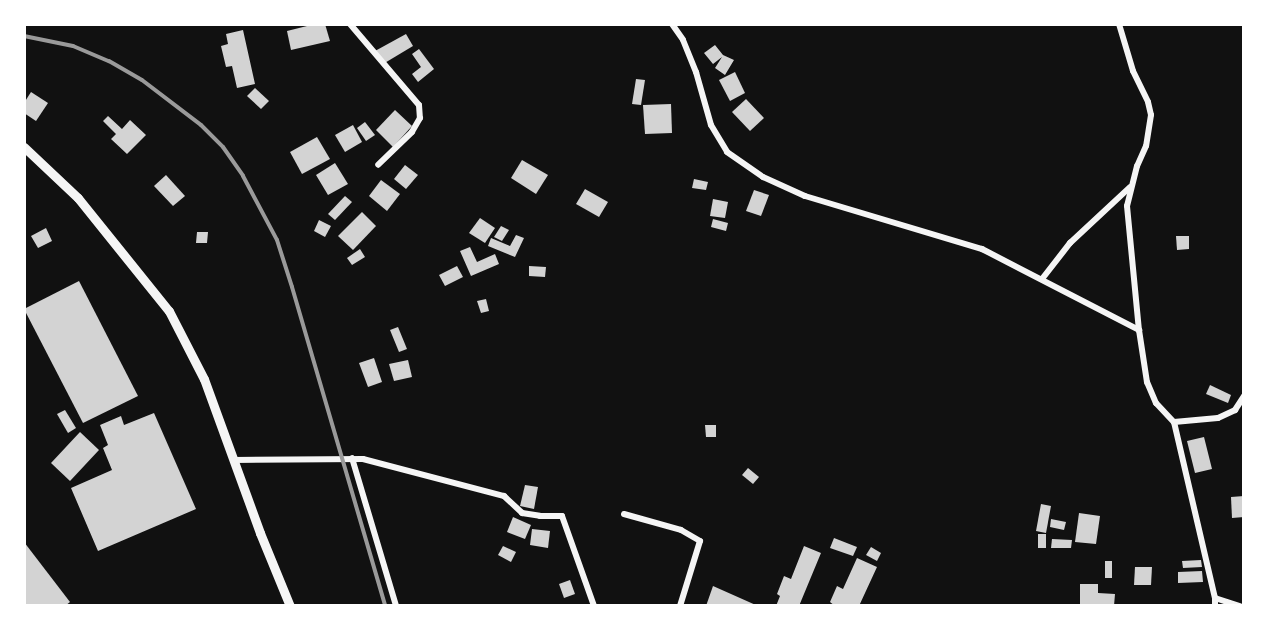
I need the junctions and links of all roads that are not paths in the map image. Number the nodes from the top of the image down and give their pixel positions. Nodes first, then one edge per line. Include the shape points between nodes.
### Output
1 (350, 24) edge
2 (672, 24) edge
3 (1119, 24) edge
4 (24, 147) edge
5 (378, 165) dead end
6 (1131, 187) junction
7 (1042, 279) junction
8 (1138, 330) junction
9 (1244, 396) edge
10 (1174, 422) junction
11 (352, 458) junction
12 (234, 460) junction
13 (624, 514) dead end
14 (1215, 598) junction
15 (290, 606) edge
16 (396, 606) edge
17 (594, 606) edge
18 (680, 606) edge
19 (1215, 606) edge
20 (1240, 606) edge

1 - 5 street via 419,105 420,118 412,132
2 - 7 street via 696,72 711,125 727,152 763,177 805,195 982,249
3 - 6 street via 1151,116 1146,146
4 - 12 main road via 78,198 169,311 204,380
6 - 7 street via 1070,243
6 - 8 street via 1128,236
7 - 8 street
8 - 10 street via 1147,382 1156,403
9 - 10 street via 1234,410 1218,418
10 - 14 street
11 - 12 street
11 - 16 street
11 - 17 street via 504,496 522,513 562,516
12 - 15 main road
13 - 18 street via 681,530 700,542
14 - 19 street
14 - 20 street

